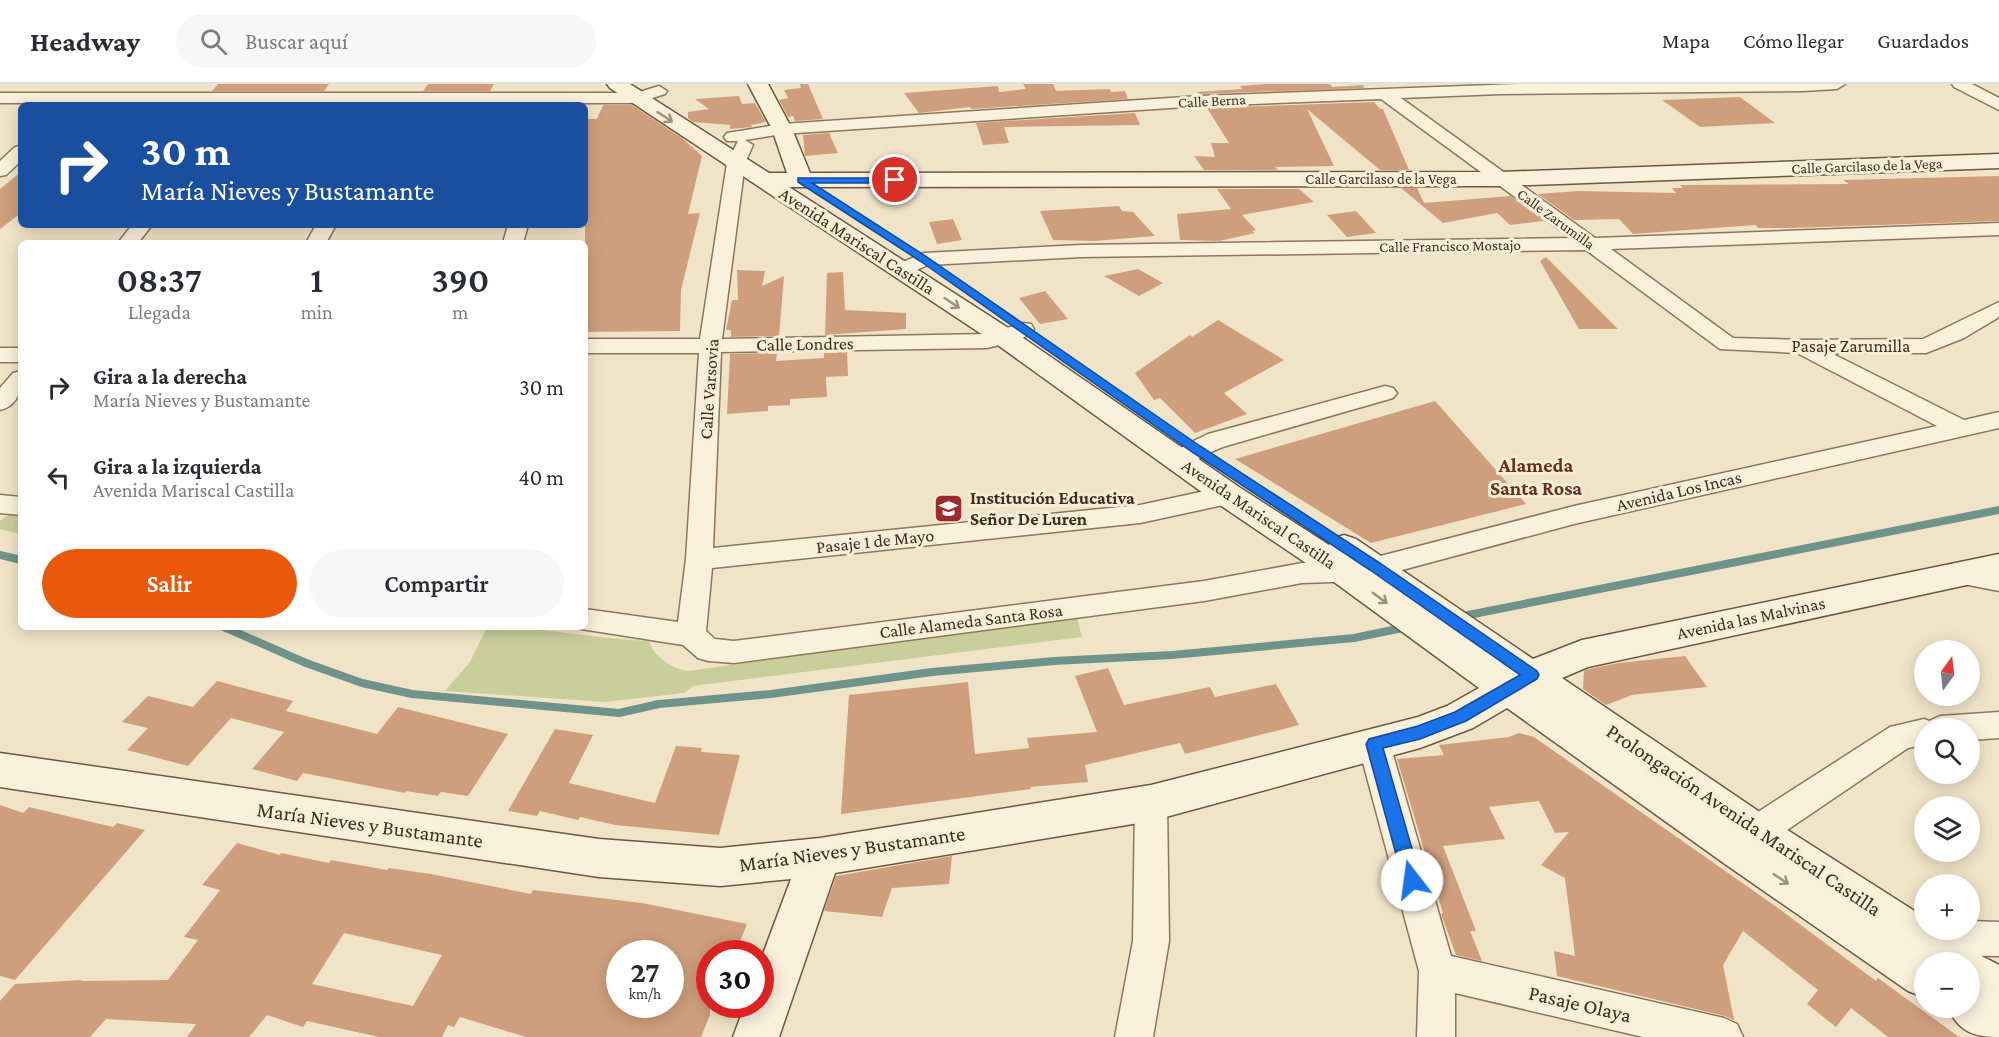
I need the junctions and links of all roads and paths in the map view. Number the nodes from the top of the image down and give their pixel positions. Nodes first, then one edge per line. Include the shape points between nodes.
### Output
1 (90, 84) edge
2 (253, 84) edge
3 (616, 84) edge
4 (758, 84) edge
5 (1837, 84) edge
6 (1960, 84) edge
7 (648, 91) edge
8 (1384, 93) junction
9 (396, 95) edge
10 (0, 98) edge
11 (73, 101) edge
12 (240, 101) edge
13 (558, 101) edge
14 (1999, 105) edge
15 (783, 129) junction
16 (737, 148) junction
17 (18, 154) edge
18 (1999, 161) edge
19 (0, 171) edge
20 (1501, 179) junction
21 (763, 180) junction
22 (801, 180) junction
23 (140, 228) edge
24 (1999, 229) edge
25 (130, 240) edge
26 (1589, 244) junction
27 (913, 264) junction
28 (1999, 308) edge
29 (1013, 333) junction
30 (1728, 344) joint
31 (588, 346) edge
32 (710, 346) junction
33 (1802, 347) junction
34 (0, 355) edge
35 (18, 355) edge
36 (18, 382) edge
37 (1385, 393) dead end
38 (0, 403) edge
39 (1999, 420) edge
40 (1960, 428) junction
41 (1188, 455) junction
42 (1228, 495) junction
43 (0, 504) edge
44 (18, 506) edge
45 (699, 559) junction
46 (1999, 566) edge
47 (1361, 570) junction
48 (1958, 574) junction
49 (1999, 581) edge
50 (1424, 615) junction
51 (588, 620) edge
52 (691, 635) junction
53 (1520, 682) junction
54 (1999, 725) edge
55 (1980, 726) edge
56 (1914, 734) edge
57 (1374, 744) junction
58 (0, 770) edge
59 (1151, 803) junction
60 (1748, 841) junction
61 (820, 857) junction
62 (1999, 939) edge
63 (1915, 952) edge
64 (1944, 952) edge
65 (1437, 971) junction
66 (1980, 979) edge
67 (1999, 992) edge
68 (1980, 1012) edge
69 (1999, 1025) edge
70 (756, 1037) edge
71 (1134, 1037) edge
72 (1436, 1037) edge
73 (1724, 1037) edge

1 - 11 street
2 - 12 street
3 - 7 street, Avenida Mariscal Castilla
4 - 15 street
5 - 8 street, Calle Berna
6 - 14 street
7 - 13 street
7 - 16 street, Avenida Mariscal Castilla
8 - 15 street, Calle Berna via 1200,101
8 - 20 street, Calle Zarumilla
9 - 12 street
9 - 13 street
10 - 11 street
11 - 12 street
15 - 16 street, Calle Berna
15 - 22 street
16 - 21 street, Avenida Mariscal Castilla
16 - 22 street, Avenida Mariscal Castilla
16 - 32 street, Calle Varsovia
17 - 19 street
18 - 20 street, Calle Garcilaso de la Vega
20 - 22 street, Calle Garcilaso de la Vega
20 - 26 street, Calle Zarumilla
21 - 22 street, Calle Garcilaso de la Vega
21 - 27 street, Avenida Mariscal Castilla
22 - 27 street, Avenida Mariscal Castilla
23 - 25 street
24 - 26 street, Calle Francisco Mostajo
26 - 27 street, Calle Francisco Mostajo via 1081,251
26 - 30 street, Calle Zarumilla
27 - 29 street, Avenida Mariscal Castilla
28 - 33 street, Pasaje Zarumilla via 1926,346
29 - 32 street, Calle Londres via 987,341
29 - 41 street, Avenida Mariscal Castilla
30 - 33 street, Pasaje Zarumilla
31 - 32 street, Calle Londres
32 - 45 street, Calle Varsovia
33 - 40 street
34 - 35 street
36 - 38 street
37 - 41 street via 1217,440
39 - 40 street, Avenida Los Incas
40 - 47 street, Avenida Los Incas via 1574,515
41 - 42 street, Avenida Mariscal Castilla
41 - 47 street, Avenida Mariscal Castilla
42 - 45 street, Pasaje 1 de Mayo via 1140,514
42 - 47 street, Avenida Mariscal Castilla
43 - 44 street
45 - 52 street, Calle Varsovia
46 - 48 street, Avenida las Malvinas
47 - 50 street, Avenida Mariscal Castilla
47 - 52 street, Calle Alameda Santa Rosa via 1302,573 1204,591 734,652 708,651
48 - 49 street
48 - 53 street, Avenida las Malvinas via 1582,654
50 - 53 street, Avenida Mariscal Castilla via 1497,651
50 - 53 street, Avenida Mariscal Castilla via 1461,657
51 - 52 street, Calle Alameda Santa Rosa
53 - 57 street, María Nieves y Bustamante via 1460,717
53 - 60 street, Prolongación Avenida Mariscal Castilla
54 - 55 street
56 - 60 street via 1901,736
57 - 59 street, María Nieves y Bustamante
57 - 65 street
58 - 61 street, María Nieves y Bustamante via 599,858 720,867
59 - 61 street, María Nieves y Bustamante
59 - 71 street via 1151,941
60 - 63 street, Prolongación Avenida Mariscal Castilla
61 - 70 street
62 - 64 street
65 - 72 street
65 - 73 street, Pasaje Olaya
66 - 67 street
68 - 69 street

